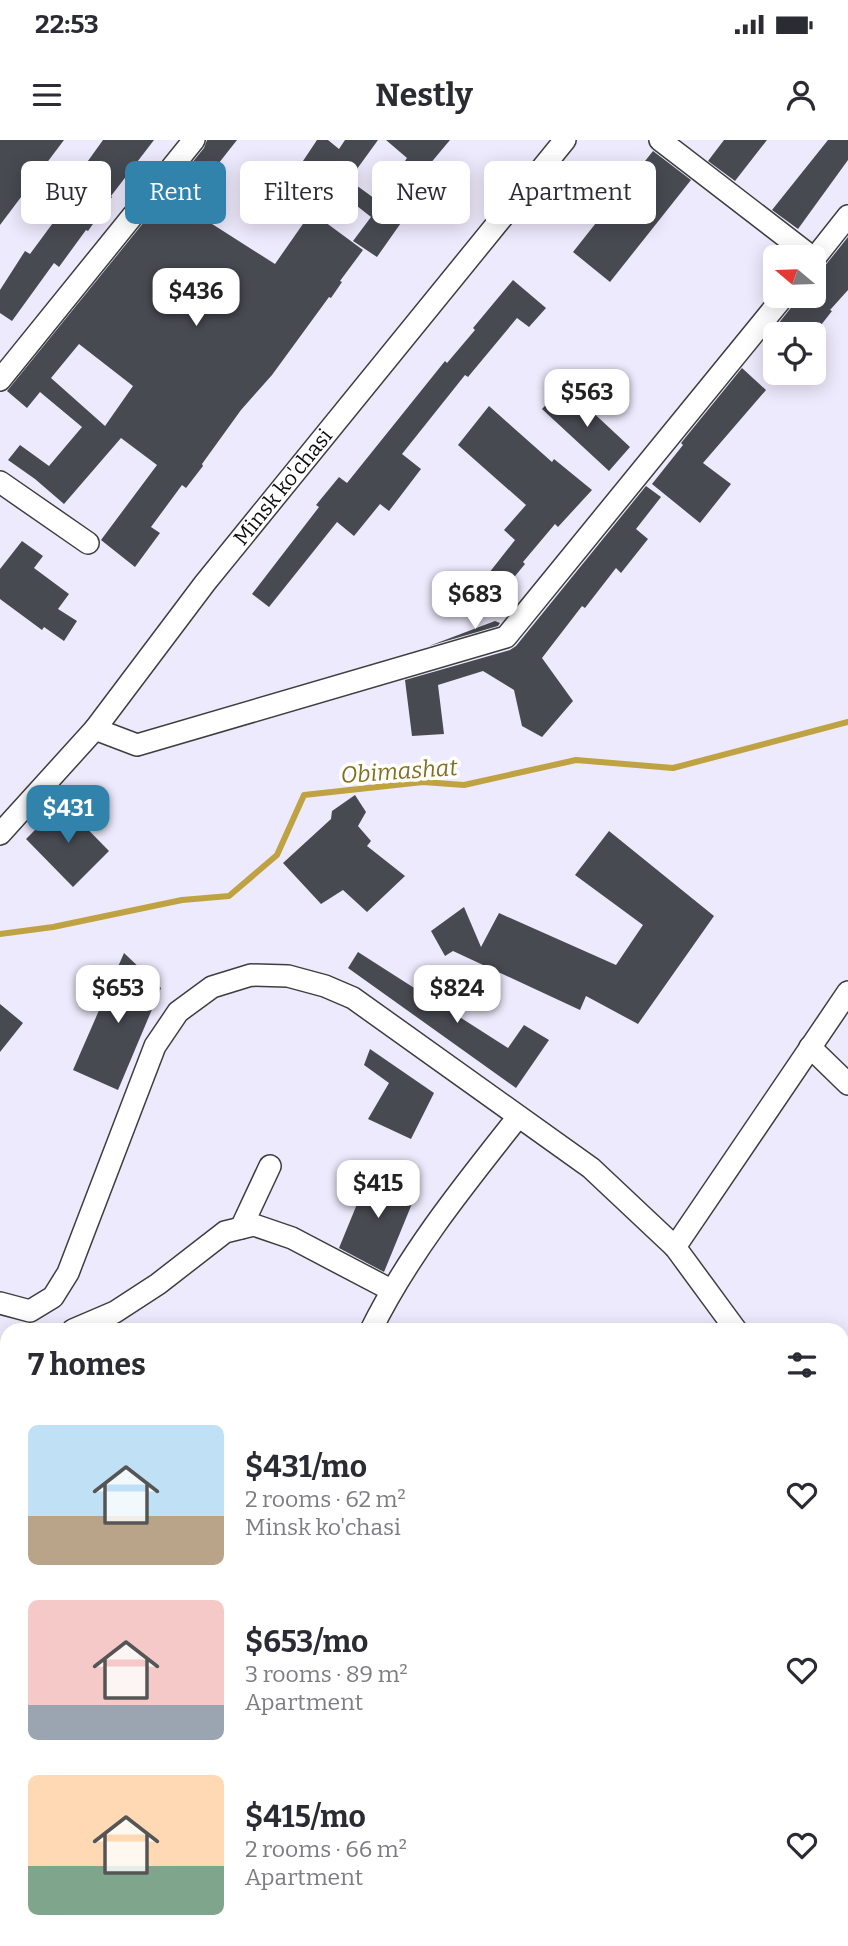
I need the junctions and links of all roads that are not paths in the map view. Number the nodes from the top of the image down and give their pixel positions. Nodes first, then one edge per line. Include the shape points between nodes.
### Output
1 (194, 140) edge
2 (565, 140) edge
3 (660, 140) edge
4 (848, 216) edge
5 (796, 245) edge
6 (824, 245) edge
7 (774, 308) edge
8 (0, 380) edge
9 (0, 482) edge
10 (88, 543) dead end
11 (95, 729) junction
12 (0, 834) edge
13 (848, 992) edge
14 (810, 1047) junction
15 (848, 1084) edge
16 (518, 1117) junction
17 (270, 1166) dead end
18 (241, 1228) junction
19 (675, 1247) junction
20 (391, 1290) junction
21 (0, 1303) edge
22 (30, 1320) edge
23 (89, 1323) edge
24 (374, 1323) edge
25 (731, 1323) edge

1 - 8 street
2 - 11 street, Minsk ko'chasi via 205,583
3 - 5 street
4 - 6 street
7 - 11 street via 506,637 136,745
9 - 10 street
11 - 12 street, Minsk ko'chasi
13 - 14 street
14 - 15 street
14 - 19 street
16 - 19 street via 590,1168
16 - 20 street
16 - 22 street via 353,998 288,976 251,975 212,987 178,1012 155,1046 68,1273
17 - 18 street
18 - 20 street via 254,1224 292,1238
18 - 23 street via 225,1232 158,1284
19 - 25 street
20 - 24 street
21 - 22 street

